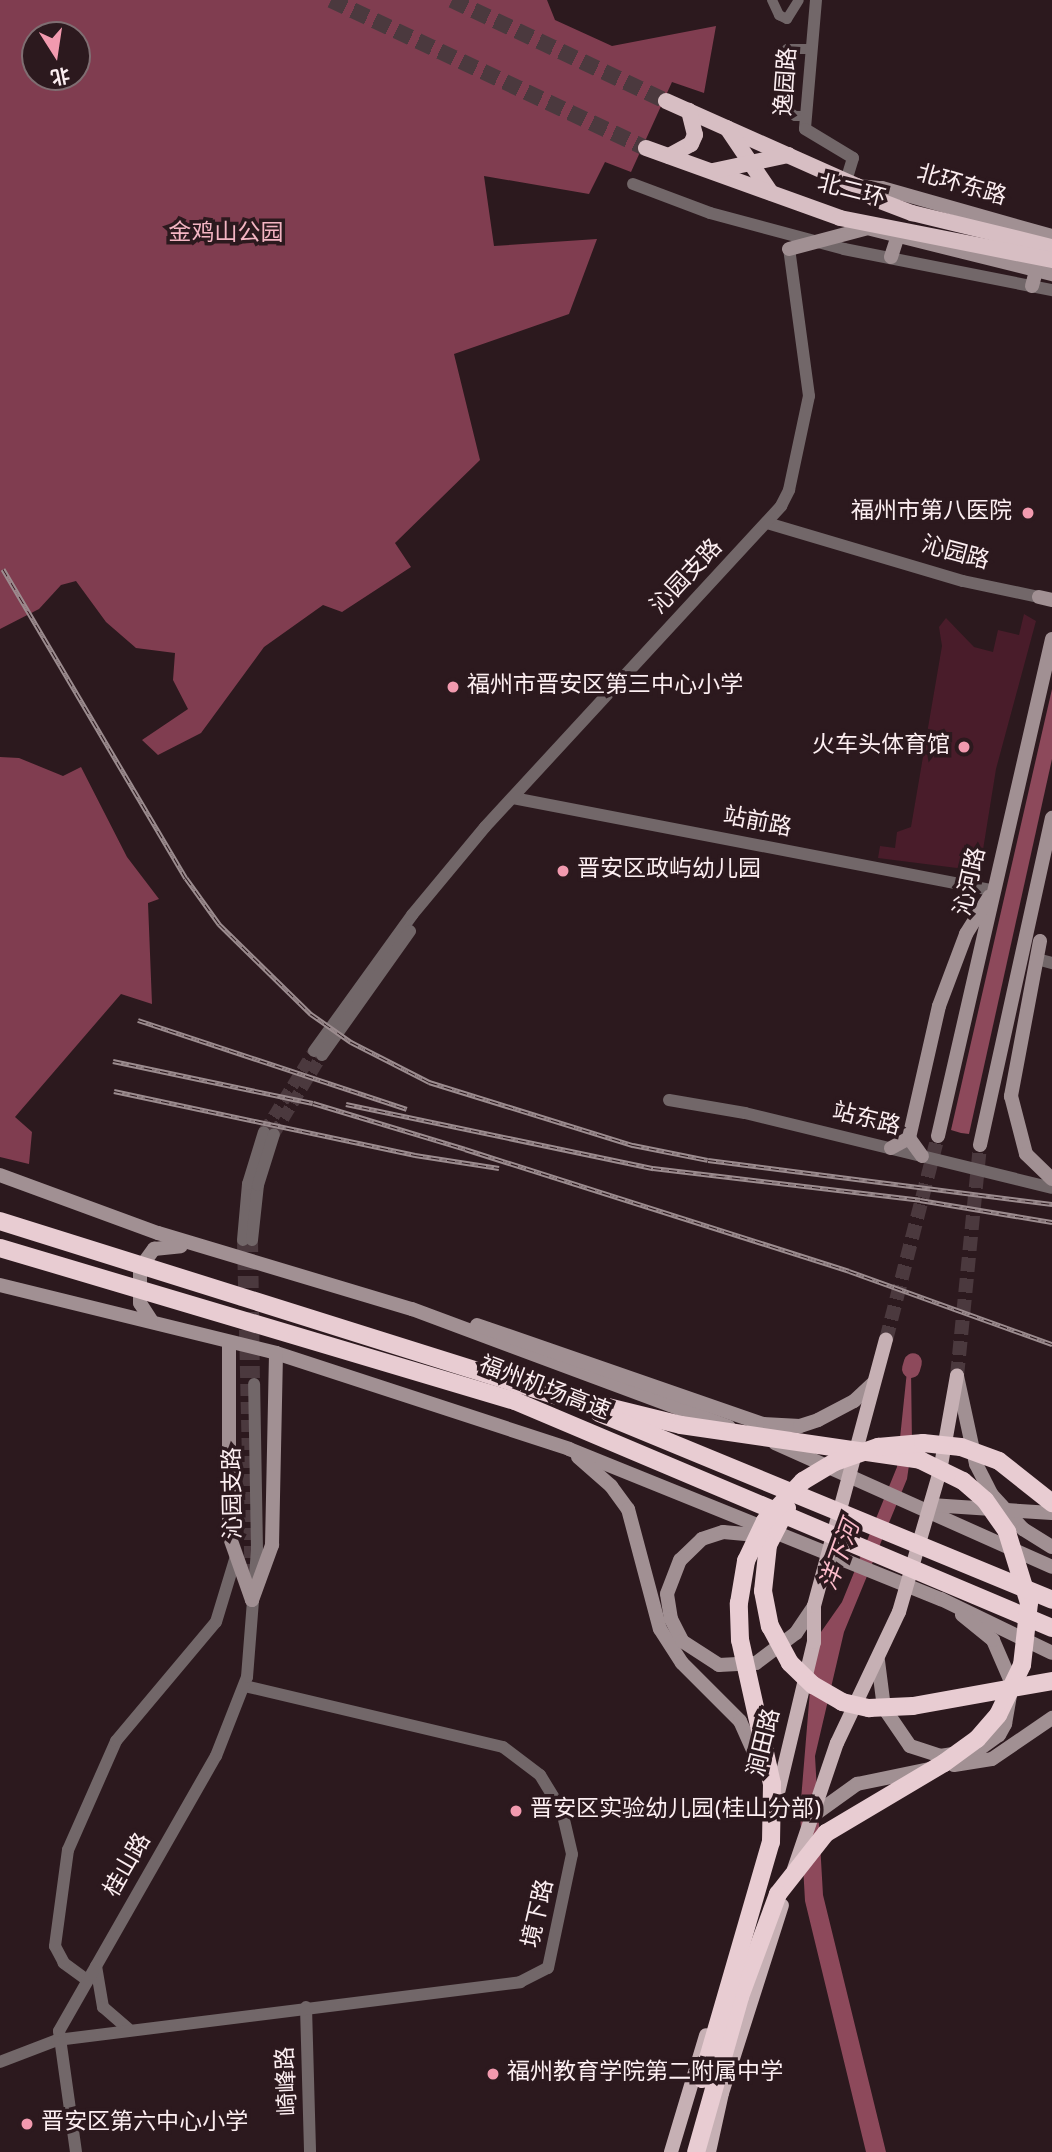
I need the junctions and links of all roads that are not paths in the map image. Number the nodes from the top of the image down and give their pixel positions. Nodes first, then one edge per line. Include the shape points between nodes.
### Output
1 (772, 0) edge
2 (799, 0) edge
3 (816, 0) edge
4 (811, 49) junction
5 (666, 102) tunnel mouth
6 (689, 111) junction
7 (805, 116) junction
8 (727, 128) junction
9 (646, 148) tunnel mouth
10 (788, 155) junction
11 (670, 156) junction
12 (751, 163) junction
13 (711, 171) junction
14 (633, 184) dead end
15 (852, 184) junction
16 (771, 193) junction
17 (840, 218) junction
18 (868, 228) junction
19 (940, 228) junction
20 (1052, 236) edge
21 (897, 239) junction
22 (817, 242) junction
23 (1052, 247) edge
24 (789, 249) joint
25 (891, 257) junction
26 (1052, 260) edge
27 (1035, 271) junction
28 (1052, 274) edge
29 (1032, 286) junction
30 (1052, 290) edge
31 (767, 523) junction
32 (1048, 599) edge
33 (1052, 639) edge
34 (513, 798) junction
35 (1052, 818) edge
36 (994, 891) junction
37 (1039, 941) edge
38 (1037, 959) junction
39 (1052, 963) edge
40 (318, 1053) tunnel mouth
41 (668, 1100) dead end
42 (269, 1133) tunnel mouth
43 (938, 1136) tunnel mouth
44 (909, 1138) junction
45 (980, 1145) tunnel mouth
46 (891, 1148) junction
47 (922, 1156) junction
48 (0, 1175) edge
49 (1052, 1179) edge
50 (1052, 1188) edge
51 (0, 1221) edge
52 (247, 1240) tunnel mouth
53 (0, 1248) edge
54 (204, 1248) junction
55 (0, 1285) edge
56 (412, 1309) junction
57 (151, 1320) junction
58 (886, 1340) tunnel mouth
59 (229, 1342) junction
60 (276, 1353) junction
61 (873, 1383) junction
62 (254, 1384) tunnel mouth
63 (547, 1392) junction
64 (569, 1450) junction
65 (974, 1452) junction
66 (815, 1466) junction
67 (1052, 1503) edge
68 (918, 1504) junction
69 (1052, 1513) edge
70 (793, 1539) junction
71 (1052, 1547) edge
72 (236, 1556) junction
73 (1052, 1567) edge
74 (941, 1599) junction
75 (252, 1600) junction
76 (1052, 1600) edge
77 (814, 1606) junction
78 (1052, 1628) edge
79 (1052, 1653) edge
80 (878, 1661) junction
81 (1052, 1681) edge
82 (245, 1686) junction
83 (1052, 1718) edge
84 (811, 1817) junction
85 (770, 1824) junction
86 (96, 1964) junction
87 (87, 1980) junction
88 (306, 2007) junction
89 (128, 2029) junction
90 (57, 2040) junction
91 (0, 2062) edge
92 (76, 2152) edge
93 (310, 2152) edge
94 (671, 2152) edge
95 (684, 2152) edge
96 (696, 2152) edge
97 (709, 2152) edge

1 - 2 street via 779,15 787,19
3 - 4 street, 逸园路
4 - 7 street, 逸园路
4 - 7 street via 788,49 781,105 795,116
5 - 6 highway, 北二环
6 - 8 highway, 北二环
6 - 11 highway via 695,135 691,144
7 - 15 street, 逸园路 via 805,130 853,158
8 - 10 highway, 北二环
8 - 12 highway
9 - 11 highway, 北二环
10 - 12 highway
10 - 15 highway, 北二环
11 - 13 highway, 北二环
12 - 13 highway
12 - 16 highway
13 - 16 highway, 北二环
14 - 22 street via 710,213
15 - 19 highway, 北二环
15 - 20 main road, 北环东路 via 882,188
16 - 17 highway, 北二环
17 - 18 main road
17 - 19 highway, 北二环
18 - 21 main road
18 - 22 main road
19 - 23 highway, 北二环
19 - 26 highway, 北二环
21 - 25 main road
21 - 27 main road
22 - 24 main road
22 - 25 street
24 - 31 street, 沁园支路 via 809,397 789,490
25 - 29 street
27 - 28 main road
27 - 29 main road
29 - 30 street
31 - 32 street, 沁园路 via 963,582
31 - 34 street, 沁园支路
33 - 36 main road, 沁河路
34 - 36 street, 站前路
34 - 40 street, 沁园支路 via 448,872
35 - 37 main road
36 - 43 main road, 沁河路
36 - 44 main road via 970,924 941,999
37 - 38 main road
37 - 45 main road
38 - 39 street
38 - 49 main road via 1011,1096 1024,1148
41 - 46 street, 站东路 via 746,1112
42 - 52 street
44 - 46 main road
44 - 47 main road
46 - 47 street, 站东路
47 - 50 street, 站东路
48 - 54 main road
51 - 63 highway, 福州机场高速
53 - 78 highway, 福州机场高速 via 515,1401
54 - 56 main road
54 - 57 main road via 166,1245 145,1258 138,1293
55 - 57 main road
56 - 61 main road via 498,1331 763,1424 800,1426 818,1420 855,1401
56 - 66 main road
57 - 59 main road
58 - 61 main road, 涧田路
59 - 60 main road
59 - 72 main road via 229,1535
60 - 64 main road
60 - 75 main road via 272,1545
61 - 77 main road, 涧田路
62 - 75 street, 沁园支路 via 257,1549
63 - 76 highway, 福州机场高速
63 - 96 highway via 681,1425 920,1460 963,1481 985,1500 1007,1532 1029,1603 1022,1665 998,1715 977,1739 944,1763 826,1833 778,1894 740,1997
64 - 70 main road
64 - 85 main road via 611,1486 628,1508 660,1629 682,1663 740,1721 754,1745
65 - 66 highway via 923,1443 878,1447
65 - 67 highway via 999,1461
65 - 71 main road via 992,1496 1023,1530
65 - 80 main road via 957,1376 940,1471 898,1612
66 - 68 main road
66 - 81 highway via 779,1518 768,1545 763,1591 770,1626 790,1663 813,1685 842,1702 869,1708 913,1706
66 - 95 highway via 778,1503 746,1561 740,1640 772,1784 771,1842
68 - 69 main road
68 - 73 main road
70 - 74 main road
70 - 77 main road via 723,1532 702,1539 670,1577 671,1619 682,1641 698,1655 719,1665 738,1667 773,1654 796,1633
72 - 75 main road
72 - 87 street via 213,1627 116,1741 68,1850 55,1946 64,1963
74 - 79 main road
74 - 80 main road via 993,1640 1010,1672 1011,1712 999,1735 978,1750 953,1756 925,1754 911,1746 884,1708
75 - 82 street, 桂山路
77 - 85 main road, 涧田路 via 814,1642
80 - 84 main road via 837,1743
82 - 86 street, 桂山路 via 216,1756
82 - 88 street, 境下路 via 503,1747 547,1783 562,1811 571,1844 571,1874 554,1952 542,1974 520,1982
83 - 84 main road via 992,1759 857,1784
84 - 97 main road via 722,2094
85 - 94 main road, 涧田路
86 - 87 street, 桂山路
86 - 89 street via 103,2007
87 - 90 street, 桂山路
88 - 89 street, 境下路
88 - 93 street, 崎峰路
89 - 90 street, 境下路
90 - 91 street, 境下路
90 - 92 street

